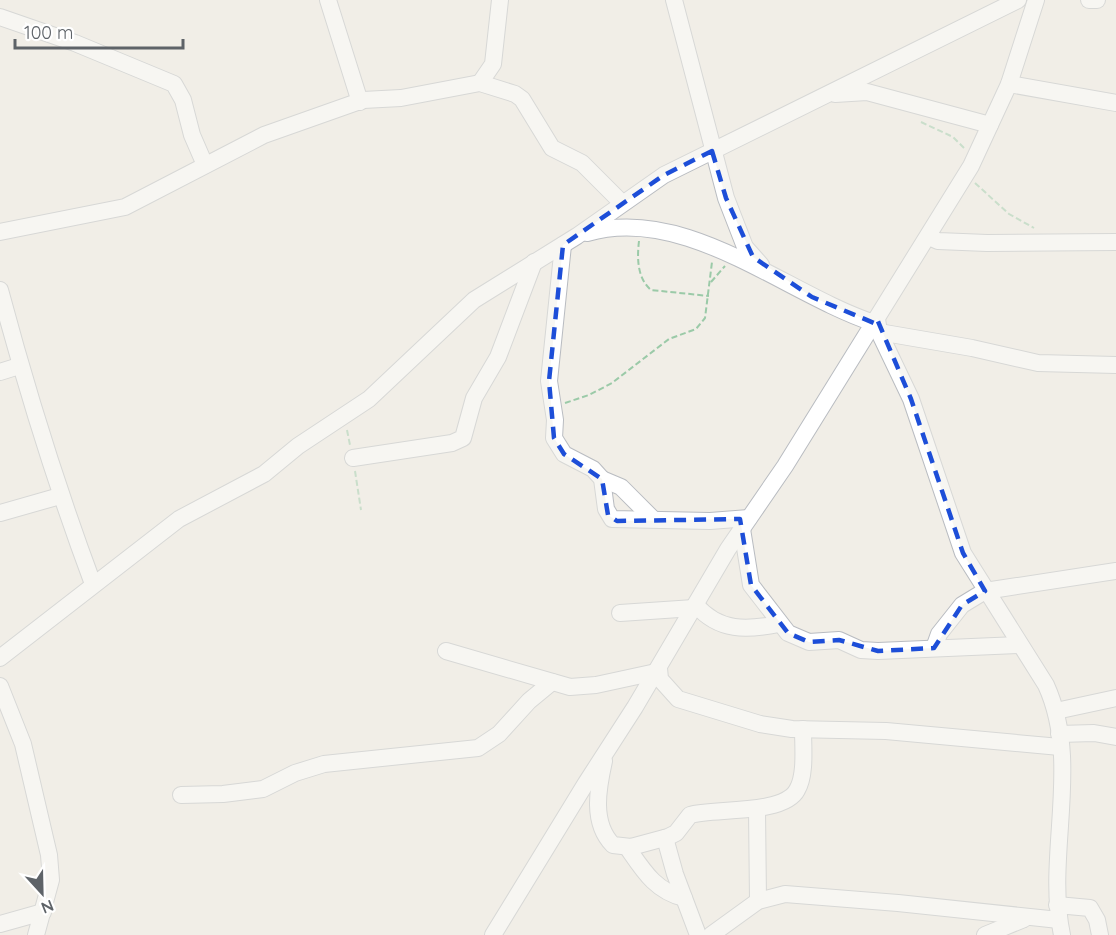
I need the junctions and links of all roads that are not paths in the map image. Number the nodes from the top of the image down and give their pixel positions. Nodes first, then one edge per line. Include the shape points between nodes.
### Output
1 (328, 0) edge
2 (500, 0) edge
3 (674, 0) edge
4 (1018, 0) edge
5 (1036, 0) edge
6 (1089, 0) edge
7 (1097, 0) edge
8 (0, 17) edge
9 (480, 83) junction
10 (1008, 84) junction
11 (822, 96) junction
12 (360, 102) junction
13 (1116, 103) edge
14 (990, 125) junction
15 (712, 151) junction
16 (205, 165) junction
17 (622, 203) junction
18 (0, 232) edge
19 (929, 237) junction
20 (570, 241) junction
21 (1116, 242) edge
22 (534, 262) junction
23 (767, 270) junction
24 (0, 290) edge
25 (876, 325) junction
26 (1116, 365) edge
27 (20, 366) junction
28 (0, 372) edge
29 (353, 458) dead end
30 (602, 479) junction
31 (60, 496) junction
32 (0, 513) edge
33 (653, 519) junction
34 (746, 524) junction
35 (1116, 571) edge
36 (93, 584) junction
37 (985, 591) junction
38 (695, 607) junction
39 (620, 613) dead end
40 (779, 624) junction
41 (1020, 645) junction
42 (934, 648) junction
43 (446, 651) dead end
44 (0, 658) edge
45 (658, 670) junction
46 (552, 682) junction
47 (0, 686) edge
48 (1116, 698) edge
49 (1056, 711) junction
50 (803, 729) junction
51 (1116, 737) edge
52 (1060, 741) junction
53 (605, 753) junction
54 (181, 795) dead end
55 (757, 809) junction
56 (665, 838) junction
57 (627, 847) junction
58 (684, 898) junction
59 (758, 901) junction
60 (44, 912) junction
61 (735, 916) junction
62 (1027, 918) junction
63 (1060, 920) edge
64 (0, 924) edge
65 (1116, 934) edge
66 (36, 935) edge
67 (493, 935) edge
68 (698, 935) edge
69 (711, 935) edge
70 (734, 935) edge
71 (986, 935) edge
72 (1100, 935) edge
73 (1106, 935) edge

1 - 12 street
2 - 9 street via 493,64
3 - 15 street
4 - 11 street
5 - 10 street
6 - 7 street
8 - 16 street via 174,84
9 - 12 street
9 - 17 street via 522,99 552,148 582,164
10 - 13 street
10 - 14 street
11 - 14 street via 867,93
11 - 15 street
12 - 16 street via 264,135
14 - 19 street
15 - 17 street via 664,175
15 - 23 street via 745,247
16 - 18 street via 125,207
17 - 20 street
19 - 21 street via 938,241 987,243
19 - 25 street
20 - 22 street
20 - 23 street via 620,226 654,229
20 - 30 street via 549,381 554,438 564,454 593,469
22 - 29 street via 498,357 474,398 463,438 452,444
22 - 36 street via 483,293 452,318 369,399 298,446 264,474 179,519
23 - 25 street via 812,297
24 - 27 street
25 - 26 street via 1038,363
25 - 34 street
25 - 37 street via 911,399 963,553
27 - 28 street
27 - 31 street
30 - 33 street via 629,492
30 - 33 street via 606,509 612,519
31 - 32 street
31 - 36 street
33 - 34 street
34 - 38 street
34 - 40 street via 751,585
35 - 37 street
36 - 44 street
37 - 41 street
37 - 42 street via 962,605 939,634
38 - 39 street
38 - 40 street via 707,618 731,628
38 - 45 street
40 - 42 street via 788,633 809,642 839,640 861,650 878,651
41 - 42 street
41 - 49 street via 1046,685
43 - 46 street
45 - 46 street via 580,688
45 - 50 street via 660,679 678,699 760,724
45 - 53 street
46 - 54 street via 499,734 478,748 324,764 263,789
47 - 60 street via 23,744 49,855 51,880
48 - 49 street
49 - 52 street
50 - 52 street
50 - 55 street via 799,788 793,796
51 - 52 street via 1094,734
52 - 63 street
53 - 57 street via 599,822 613,845
53 - 67 street
55 - 56 street via 690,815 676,833
55 - 59 street
56 - 57 street
56 - 58 street
57 - 58 street via 658,887
58 - 68 street
59 - 61 street
59 - 62 street via 785,894 821,896
60 - 64 street
60 - 66 street
61 - 69 street
61 - 70 street
62 - 63 street
62 - 71 street
63 - 72 street via 1090,908
65 - 73 street

